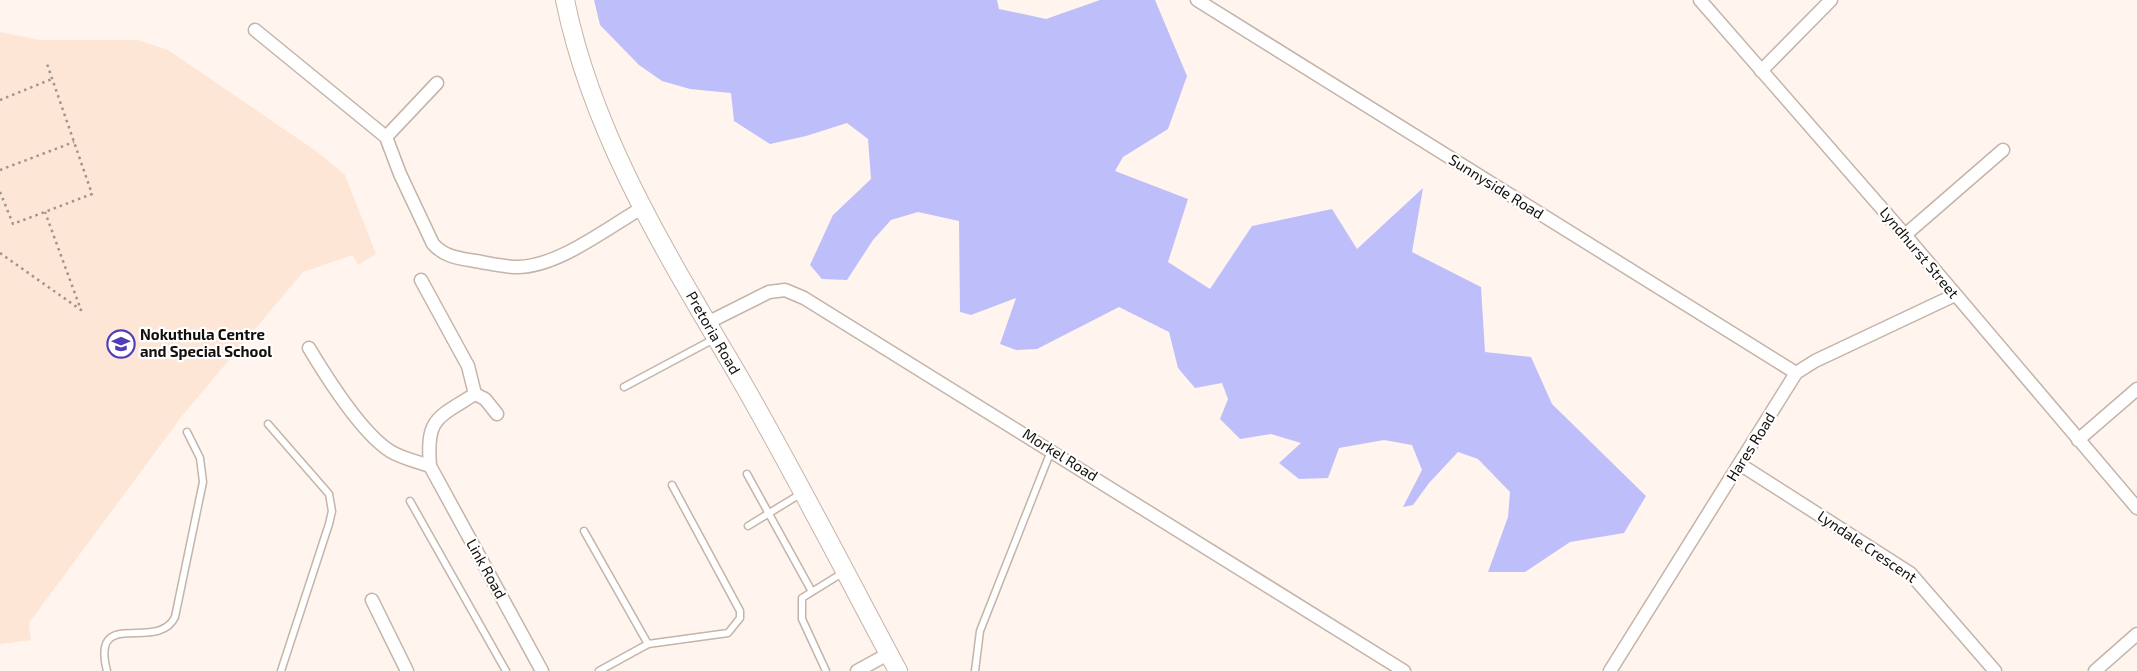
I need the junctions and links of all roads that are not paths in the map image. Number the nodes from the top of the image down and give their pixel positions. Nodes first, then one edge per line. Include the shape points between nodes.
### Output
1 (565, 0) edge
2 (1197, 0) edge
3 (1700, 0) edge
4 (1831, 0) edge
5 (255, 30) dead end
6 (1761, 71) junction
7 (437, 84) dead end
8 (386, 136) junction
9 (2003, 150) dead end
10 (642, 208) junction
11 (1905, 236) junction
12 (421, 280) dead end
13 (1955, 295) junction
14 (711, 331) junction
15 (309, 348) dead end
16 (1796, 373) junction
17 (624, 387) dead end
18 (2137, 389) edge
19 (475, 394) junction
20 (497, 414) dead end
21 (268, 424) dead end
22 (187, 432) dead end
23 (2078, 440) junction
24 (1051, 450) junction
25 (1741, 464) junction
26 (430, 466) junction
27 (747, 474) dead end
28 (672, 485) dead end
29 (803, 492) junction
30 (410, 501) dead end
31 (2137, 508) edge
32 (770, 513) junction
33 (748, 526) dead end
34 (584, 531) dead end
35 (845, 571) junction
36 (811, 590) junction
37 (372, 600) dead end
38 (2137, 634) edge
39 (648, 644) junction
40 (888, 654) junction
41 (106, 671) edge
42 (281, 671) edge
43 (407, 671) edge
44 (506, 671) edge
45 (542, 671) edge
46 (600, 671) edge
47 (826, 671) edge
48 (857, 671) edge
49 (898, 671) edge
50 (975, 671) edge
51 (1404, 671) edge
52 (1610, 671) edge
53 (1995, 671) edge
54 (2095, 671) edge

1 - 10 main road, Pretoria Road via 593,99
2 - 16 street, Sunnyside Road
3 - 6 street, Lyndhurst Street
4 - 6 street
5 - 8 street
6 - 11 street, Lyndhurst Street
7 - 8 street
8 - 10 street via 433,244 450,257 509,266 532,266 562,254
9 - 11 street
10 - 14 main road, Pretoria Road
11 - 13 street, Lyndhurst Street
12 - 19 street via 468,366
13 - 16 street, Hares Road
13 - 23 street, Lyndhurst Street
14 - 17 lane
14 - 24 street, Morkel Road via 769,292 785,290
14 - 29 main road, Pretoria Road
15 - 26 street via 351,411 375,437 390,451
16 - 25 street, Hares Road
18 - 23 street
19 - 20 street via 485,399
19 - 26 street via 438,417 430,432
21 - 42 lane via 322,484 329,494 332,511
22 - 41 lane via 200,458 203,482 175,617 165,630 123,633 107,640 103,659
23 - 31 street, Lyndhurst Street
24 - 50 lane via 980,631
24 - 51 street, Morkel Road
25 - 52 street, Hares Road
25 - 53 street, Lyndale Crescent via 1910,574
26 - 45 street, Link Road
27 - 32 lane
28 - 39 lane via 740,611 740,618 728,633
29 - 32 lane
29 - 35 main road, Pretoria Road
30 - 44 lane
32 - 33 lane
32 - 36 lane
34 - 39 lane
35 - 36 lane
35 - 40 main road, Pretoria Road
36 - 47 lane via 802,598 802,619
37 - 43 street
38 - 54 street
39 - 46 lane
40 - 48 street
40 - 49 main road, Pretoria Road

